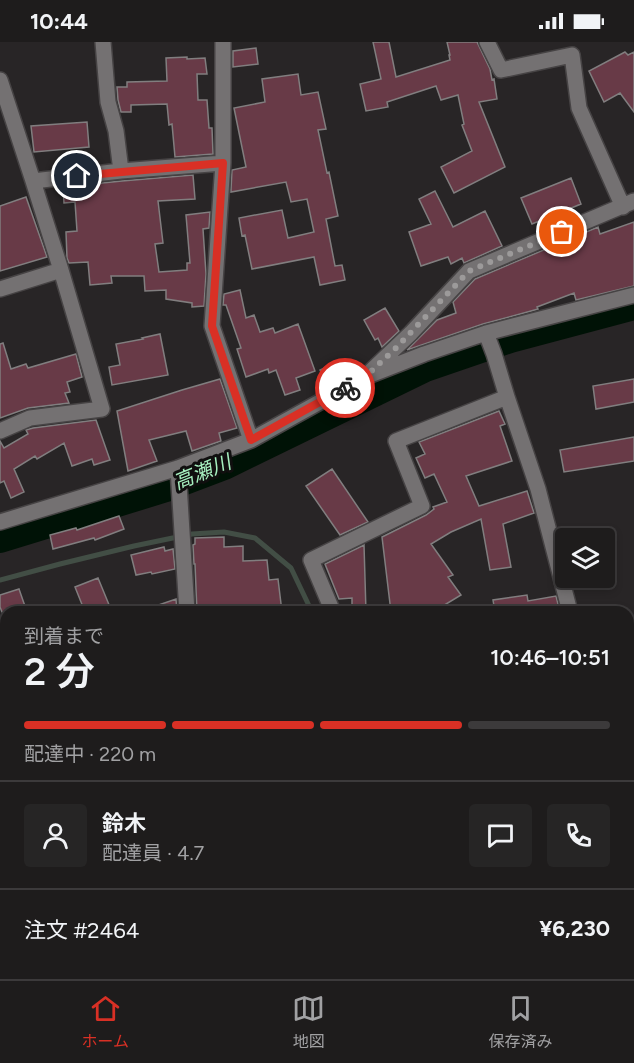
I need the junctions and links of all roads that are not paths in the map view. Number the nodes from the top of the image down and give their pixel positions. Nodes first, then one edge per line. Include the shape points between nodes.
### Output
1 (103, 42) edge
2 (223, 42) edge
3 (488, 42) edge
4 (0, 80) edge
5 (223, 163) junction
6 (121, 171) junction
7 (33, 181) junction
8 (628, 204) edge
9 (61, 270) junction
10 (0, 290) edge
11 (634, 295) edge
12 (486, 333) junction
13 (365, 377) junction
14 (507, 397) junction
15 (0, 431) edge
16 (251, 440) junction
17 (178, 468) junction
18 (0, 522) edge
19 (186, 606) edge
20 (330, 606) edge
21 (568, 606) edge

1 - 6 street via 108,102
2 - 5 street
3 - 8 street via 501,70 572,54 579,108
4 - 7 street
5 - 6 street
5 - 16 street via 212,326
6 - 7 street
7 - 9 street
8 - 13 street via 469,271
9 - 10 street
9 - 15 street via 102,409 30,418
11 - 12 street
12 - 13 street
12 - 14 street
13 - 16 street
14 - 20 street via 396,441 422,506 311,560
14 - 21 street
16 - 17 street
17 - 18 street
17 - 19 street

